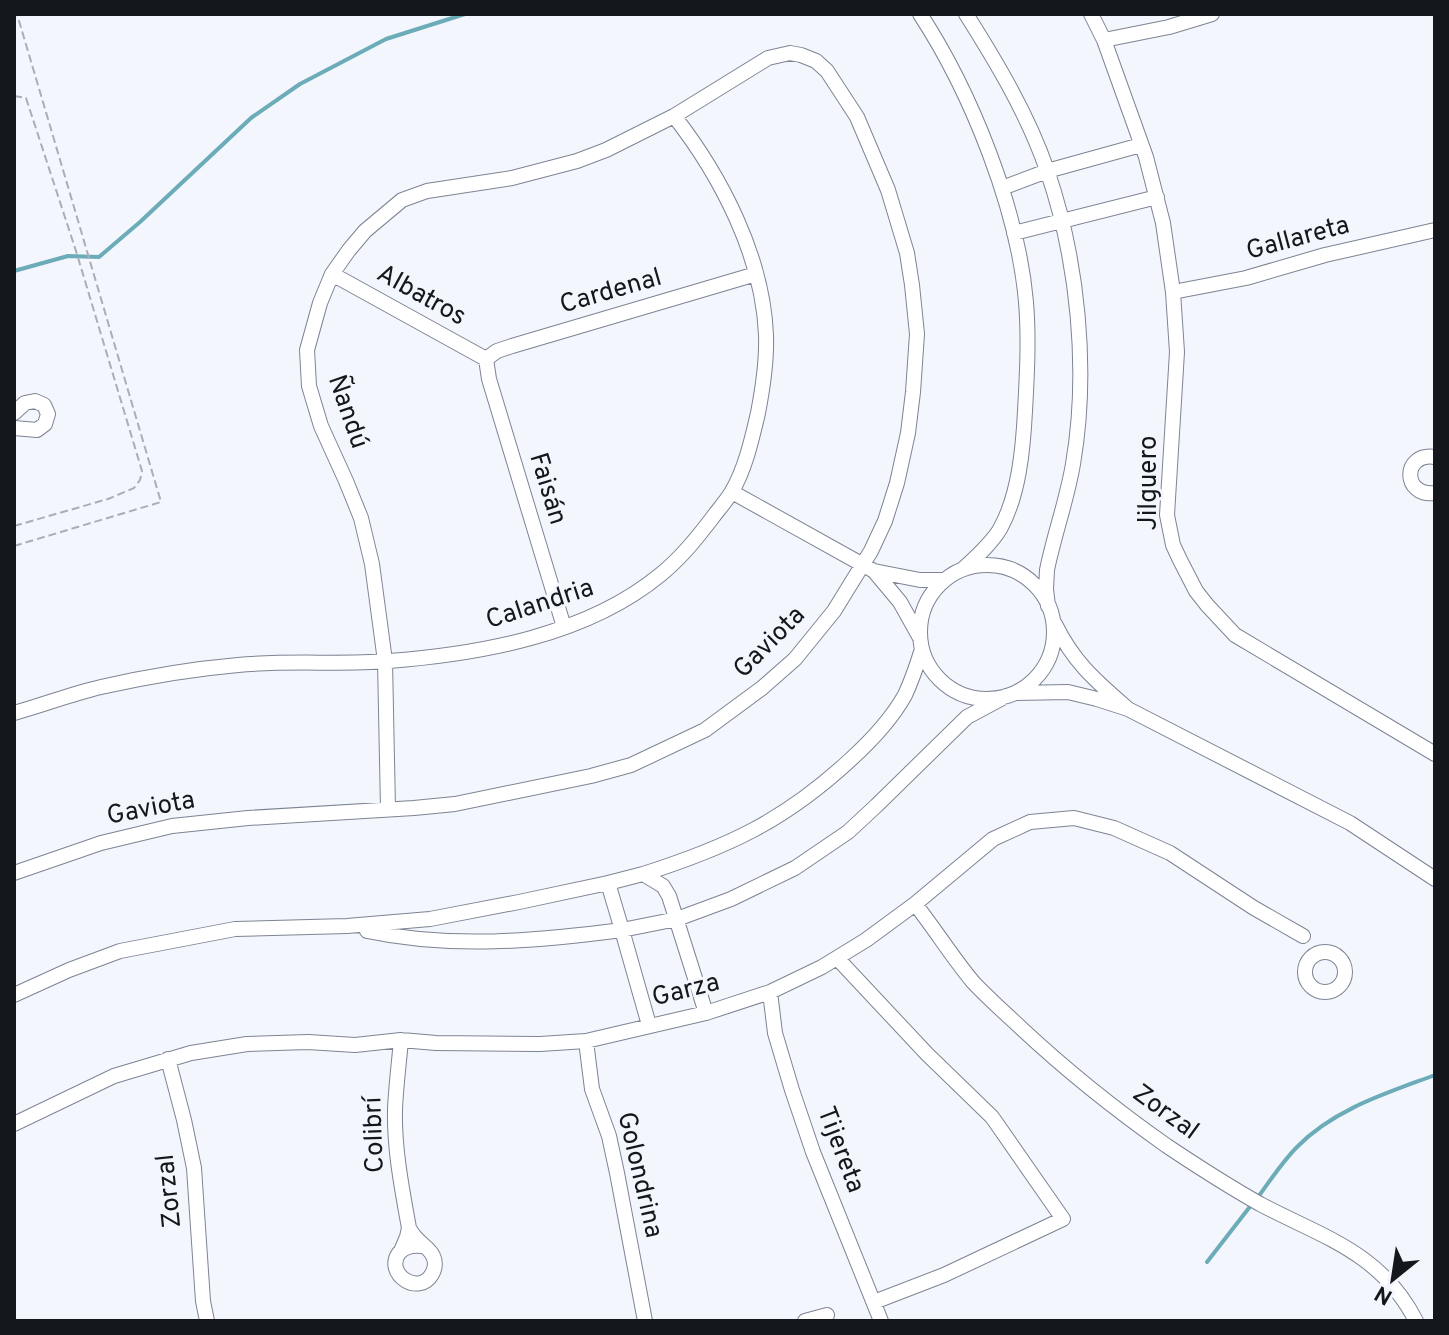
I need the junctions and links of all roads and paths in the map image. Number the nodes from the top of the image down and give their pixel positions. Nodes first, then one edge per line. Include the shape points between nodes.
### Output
1 (17, 14) edge
2 (920, 14) edge
3 (966, 14) edge
4 (1092, 14) edge
5 (1212, 14) edge
6 (1104, 40) junction
7 (14, 96) edge
8 (674, 116) junction
9 (1141, 145) junction
10 (1047, 171) junction
11 (1002, 188) junction
12 (1157, 197) junction
13 (1062, 221) junction
14 (1435, 230) edge
15 (1014, 233) junction
16 (332, 274) junction
17 (756, 274) junction
18 (1173, 292) junction
19 (486, 362) junction
20 (14, 413) edge
21 (14, 428) edge
22 (1435, 457) edge
23 (732, 492) junction
24 (1435, 493) edge
25 (14, 526) edge
26 (14, 546) edge
27 (868, 568) junction
28 (963, 569) junction
29 (944, 580) junction
30 (1050, 611) junction
31 (564, 627) junction
32 (921, 644) junction
33 (385, 661) junction
34 (1011, 694) junction
35 (1128, 709) junction
36 (14, 713) edge
37 (1435, 754) edge
38 (388, 809) junction
39 (14, 873) edge
40 (643, 874) junction
41 (1435, 879) edge
42 (608, 883) junction
43 (915, 904) junction
44 (677, 919) junction
45 (347, 926) junction
46 (622, 930) junction
47 (1303, 936) junction
48 (1329, 953) junction
49 (837, 958) junction
50 (1310, 959) junction
51 (770, 992) junction
52 (14, 995) edge
53 (706, 1013) junction
54 (649, 1025) junction
55 (401, 1040) junction
56 (586, 1041) junction
57 (168, 1059) junction
58 (14, 1124) edge
59 (409, 1228) junction
60 (422, 1246) junction
61 (401, 1251) junction
62 (874, 1302) junction
63 (827, 1315) dead end
64 (207, 1321) edge
65 (645, 1321) edge
66 (805, 1321) edge
67 (881, 1321) edge
68 (1416, 1321) edge

1 - 26 path via 161,502
2 - 11 street via 962,89
3 - 10 street via 1010,89
4 - 6 street, Jilguero
5 - 6 street
6 - 9 street, Jilguero
7 - 25 path via 26,98 142,471 134,488
8 - 16 street, Ñandú via 562,166 402,200 365,231
8 - 17 street, Calandria via 726,195
8 - 27 street, Gaviota via 768,58 801,55 816,61 834,81 874,155 907,253 917,334 903,459
9 - 10 street
9 - 12 street, Jilguero
10 - 11 street
10 - 13 street
11 - 15 street
12 - 13 street
12 - 18 street, Jilguero
13 - 15 street
13 - 30 street via 1079,325 1080,387 1074,463 1047,570
14 - 18 street, Gallareta
15 - 28 street via 1027,328 1021,454 1000,530
16 - 19 street, Albatros
16 - 33 street, Ñandú via 307,350 309,386 361,518
17 - 19 street, Cardenal via 512,346
17 - 23 street, Calandria via 766,326 764,378
18 - 37 street, Jilguero via 1177,352 1167,515 1173,545 1191,582 1242,640
19 - 31 street, Faisán
20 - 21 street via 35,401 48,414 37,430
22 - 24 street via 1417,460 1410,475 1418,490
23 - 27 street
23 - 31 street, Calandria via 697,538 658,576 618,604
27 - 29 street
27 - 32 street via 900,602
27 - 38 street, Gaviota via 795,659 705,730 631,765 591,776 455,804
28 - 29 street
28 - 30 street via 985,565 1018,573 1036,587
29 - 32 street via 925,606
30 - 34 street via 1049,657 1038,675
30 - 35 street via 1076,660
31 - 33 street, Calandria via 511,643
32 - 34 street via 932,670 959,693 982,698
32 - 40 street via 912,679 894,712 813,793 717,849
33 - 36 street, Calandria via 253,664 142,678
33 - 38 street, Ñandú
34 - 35 street via 1068,692
34 - 44 street via 955,726 876,806 821,851 765,884
35 - 41 street via 1350,823
38 - 39 street, Gaviota via 172,826
40 - 42 street
40 - 44 street via 663,886
42 - 45 street via 430,919
42 - 46 street
43 - 47 street, Garza via 993,839 1030,822 1074,818 1114,828 1170,853
43 - 49 street, Garza
43 - 68 street, Zorzal via 973,981 1083,1082 1222,1182 1362,1257 1402,1297
44 - 46 street
44 - 53 street
45 - 46 street via 396,937 460,942
45 - 52 street via 235,929 120,951
46 - 54 street
47 - 48 street, Garza
47 - 50 street via 1312,951
48 - 50 street
48 - 50 street via 1344,967 1344,978 1333,990 1323,992 1309,984 1305,968
49 - 51 street, Garza
49 - 62 street via 992,1117 1063,1219
51 - 53 street, Garza
51 - 62 street, Tijereta via 775,1033 792,1090
53 - 54 street, Garza
54 - 56 street, Garza
55 - 56 street, Garza
55 - 57 street, Garza via 247,1044
55 - 59 street, Colibrí via 395,1121
56 - 65 street, Golondrina via 592,1089 609,1136
57 - 58 street, Garza via 95,1084
57 - 64 street, Zorzal via 194,1168
59 - 60 street
59 - 61 street
60 - 61 street
60 - 61 street via 435,1264 430,1278 416,1284 397,1273
62 - 67 street, Tijereta
63 - 66 street

